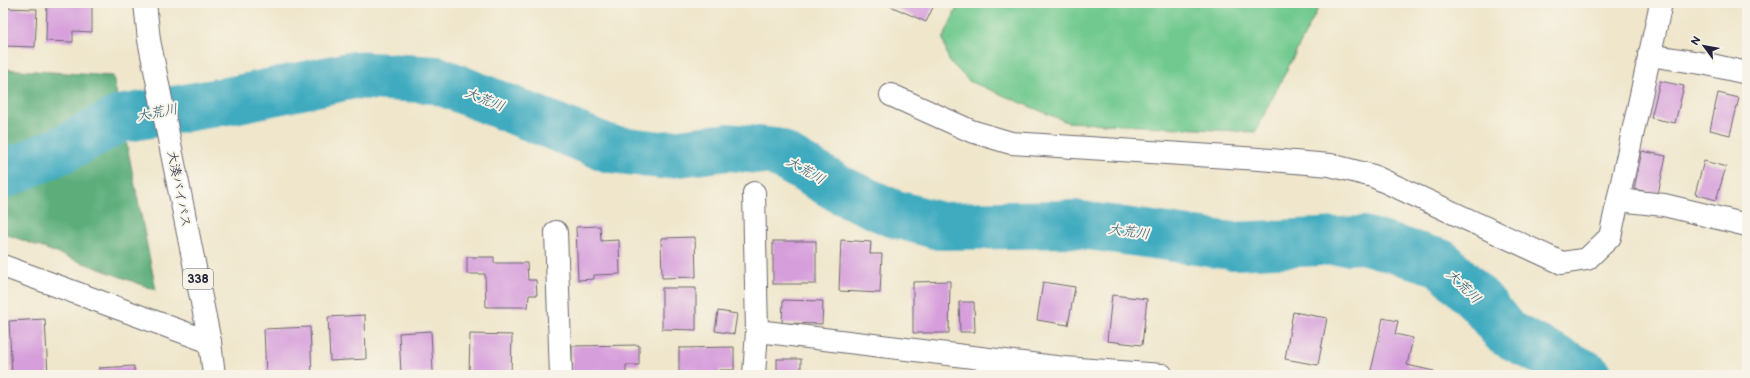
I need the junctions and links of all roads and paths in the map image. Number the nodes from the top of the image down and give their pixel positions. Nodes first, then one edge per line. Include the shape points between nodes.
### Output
1 (145, 3) edge
2 (1661, 3) edge
3 (1649, 55) junction
4 (1747, 73) edge
5 (891, 95) dead end
6 (754, 193) dead end
7 (1619, 200) junction
8 (1747, 226) edge
9 (556, 232) dead end
10 (3, 266) edge
11 (757, 331) junction
12 (210, 342) junction
13 (214, 375) edge
14 (560, 375) edge
15 (754, 375) edge
16 (1162, 375) edge

1 - 12 main road, 大湊バイパス / 338 via 149,40
2 - 3 main road
3 - 4 main road
3 - 7 main road
5 - 7 main road via 971,131 1011,143 1330,165 1373,176 1562,263 1587,259 1610,236
6 - 11 main road
7 - 8 main road via 1664,205
9 - 14 main road
10 - 12 main road
11 - 15 main road
11 - 16 main road via 1064,368
12 - 13 main road, 大湊バイパス / 338

